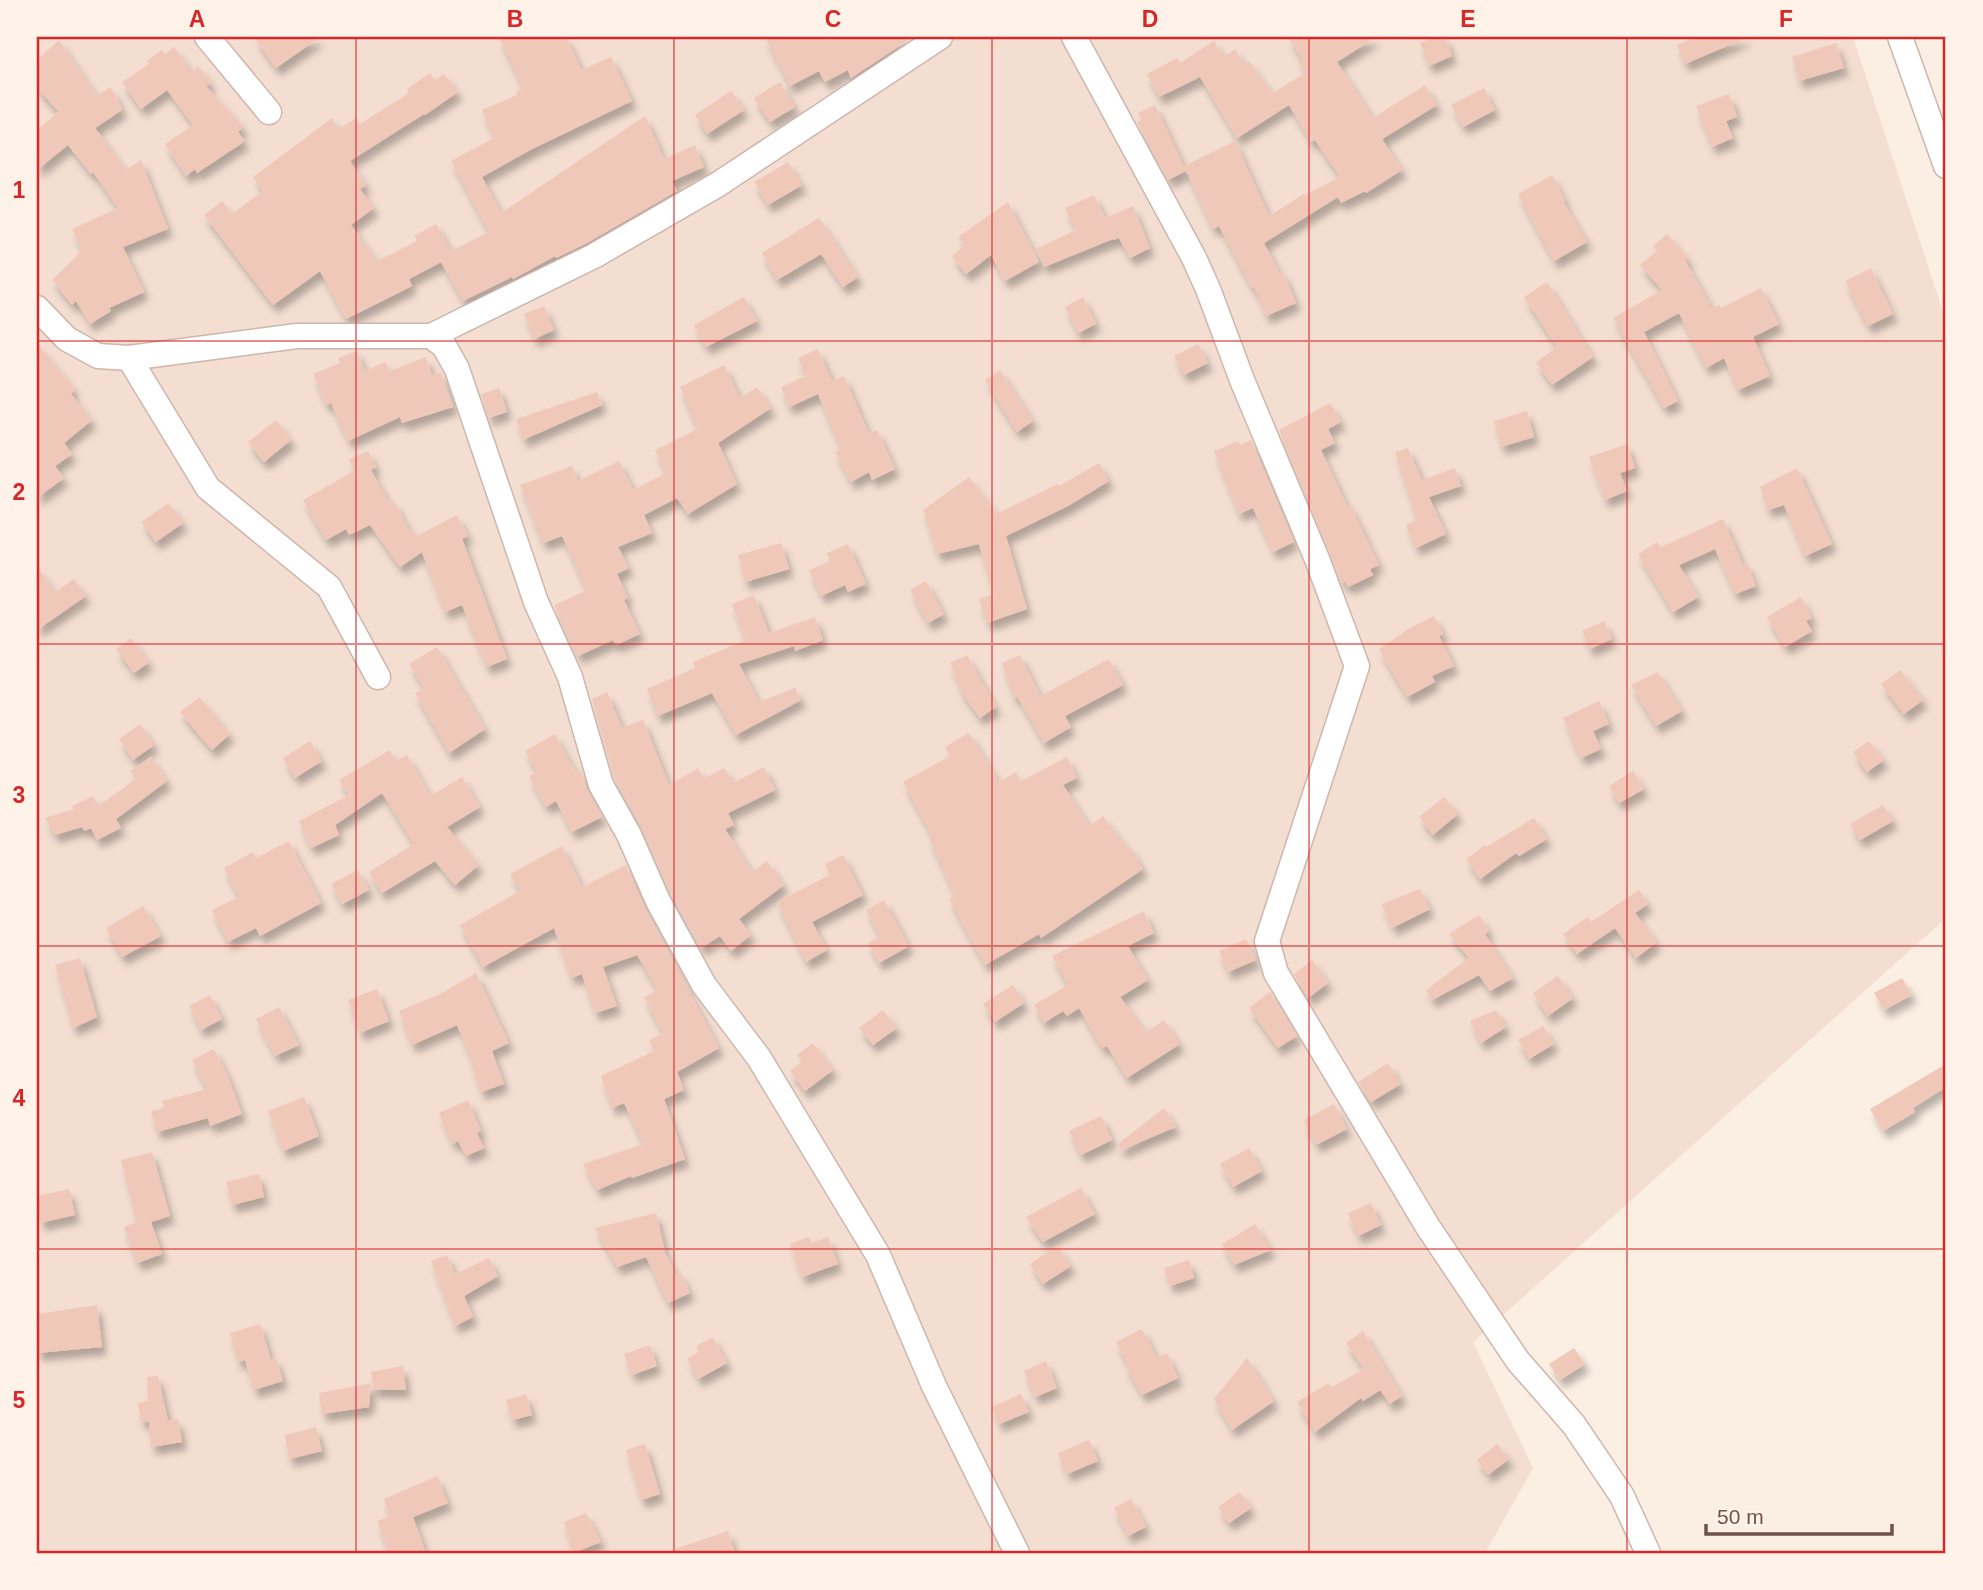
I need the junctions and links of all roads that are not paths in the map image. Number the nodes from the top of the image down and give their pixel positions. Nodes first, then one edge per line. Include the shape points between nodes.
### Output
1 (207, 37) edge
2 (940, 37) edge
3 (1074, 37) edge
4 (1900, 37) edge
5 (269, 111) dead end
6 (1946, 166) edge
7 (37, 307) edge
8 (431, 336) junction
9 (130, 358) junction
10 (378, 677) dead end
11 (1017, 1553) edge
12 (1648, 1553) edge

1 - 5 street
2 - 8 street via 717,185 594,256
3 - 12 street via 1194,257 1357,666 1267,941 1276,973 1428,1227 1518,1361 1574,1425 1622,1496
4 - 6 street
7 - 9 street via 67,339 98,356
8 - 9 street via 297,336
8 - 11 street via 444,346 457,369 536,602 570,677 601,785 704,985 759,1058 878,1255 934,1386
9 - 10 street via 208,488 329,587

